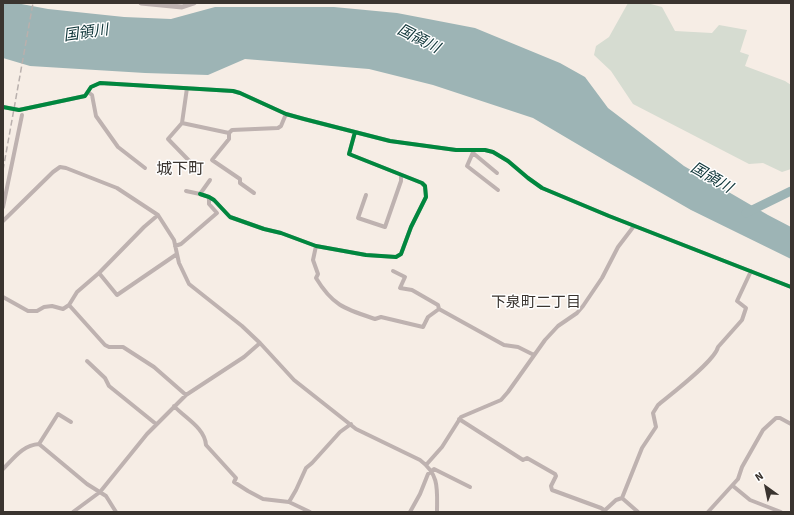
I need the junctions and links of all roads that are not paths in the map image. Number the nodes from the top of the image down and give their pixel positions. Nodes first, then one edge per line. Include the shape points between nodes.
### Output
1 (141, 3) edge
2 (194, 3) edge
3 (187, 88) junction
4 (88, 92) junction
5 (3, 107) edge
6 (286, 114) junction
7 (22, 115) dead end
8 (182, 123) junction
9 (355, 132) junction
10 (230, 133) junction
11 (473, 151) junction
12 (145, 168) dead end
13 (201, 172) dead end
14 (497, 173) dead end
15 (401, 176) junction
16 (210, 180) dead end
17 (498, 190) dead end
18 (186, 191) dead end
19 (254, 193) dead end
20 (200, 194) junction
21 (366, 195) dead end
22 (209, 196) junction
23 (3, 207) edge
24 (158, 215) junction
25 (3, 222) edge
26 (634, 226) junction
27 (175, 246) junction
28 (316, 246) junction
29 (177, 254) junction
30 (751, 270) junction
31 (392, 271) dead end
32 (99, 273) junction
33 (791, 287) edge
34 (3, 297) edge
35 (69, 305) junction
36 (439, 309) junction
37 (260, 343) junction
38 (534, 355) junction
39 (87, 361) dead end
40 (186, 395) junction
41 (174, 406) junction
42 (459, 419) junction
43 (72, 422) dead end
44 (156, 424) junction
45 (351, 424) junction
46 (791, 424) edge
47 (39, 444) junction
48 (426, 465) junction
49 (3, 468) edge
50 (430, 471) junction
51 (733, 486) junction
52 (470, 487) dead end
53 (100, 492) junction
54 (622, 498) junction
55 (289, 502) junction
56 (604, 511) edge
57 (72, 512) edge
58 (116, 512) edge
59 (308, 512) edge
60 (410, 512) edge
61 (437, 512) edge
62 (638, 512) edge
63 (708, 512) edge
64 (781, 512) edge

1 - 2 street via 182,7
3 - 4 street via 100,83 91,87
3 - 6 street via 240,93
3 - 8 street
4 - 5 street via 85,96 19,110
4 - 12 street via 92,95 96,116 118,148
6 - 9 street
6 - 10 street via 278,128 232,130
7 - 23 street
8 - 10 street
8 - 13 street via 168,139
9 - 11 street via 390,141
9 - 15 street via 349,154
10 - 19 street via 229,139 212,160 240,179 240,183
11 - 14 street
11 - 17 street via 467,166
11 - 26 street via 485,150 499,154 542,188
15 - 21 street via 384,227 358,218
15 - 28 street via 422,183 426,191 426,197 401,254 396,257 366,255
16 - 20 street
18 - 20 street
20 - 22 street
22 - 27 street via 209,204 217,213 181,244
22 - 28 street via 230,217 281,232
24 - 25 street via 117,188 60,167
24 - 27 street via 174,240
24 - 32 street
26 - 30 street
26 - 38 street via 618,246 584,306 558,326
27 - 29 street
28 - 36 street via 313,260 318,274 316,278 325,292 345,309 375,320 381,317 423,327 428,317
29 - 32 street via 117,296
29 - 37 street via 189,284
30 - 33 street
30 - 54 street via 737,302 746,308 742,320 706,363 658,405 653,413 656,427 642,448
31 - 36 street via 405,277 400,288 412,290 438,305
32 - 35 street via 77,292
34 - 35 street via 28,311 52,306 63,309
35 - 40 street via 105,345 123,347 154,367
36 - 38 street via 504,345 518,347
37 - 40 street via 244,357
37 - 45 street via 294,380
38 - 42 street via 501,400
39 - 44 street via 105,378 109,386
40 - 41 street
41 - 44 street
41 - 55 street via 201,431 206,439 206,445 236,478 234,482 263,499
42 - 48 street
42 - 56 street via 523,460 527,458 555,474 552,490
43 - 47 street via 58,414
44 - 53 street
45 - 48 street
45 - 55 street via 306,468
46 - 51 street via 776,418 763,430
47 - 49 street via 26,446
47 - 53 street
48 - 50 street
50 - 52 street via 434,469
50 - 60 street
50 - 61 street via 437,486
51 - 63 street
51 - 64 street via 750,500
53 - 57 street
53 - 58 street
54 - 56 street
54 - 62 street
55 - 59 street

